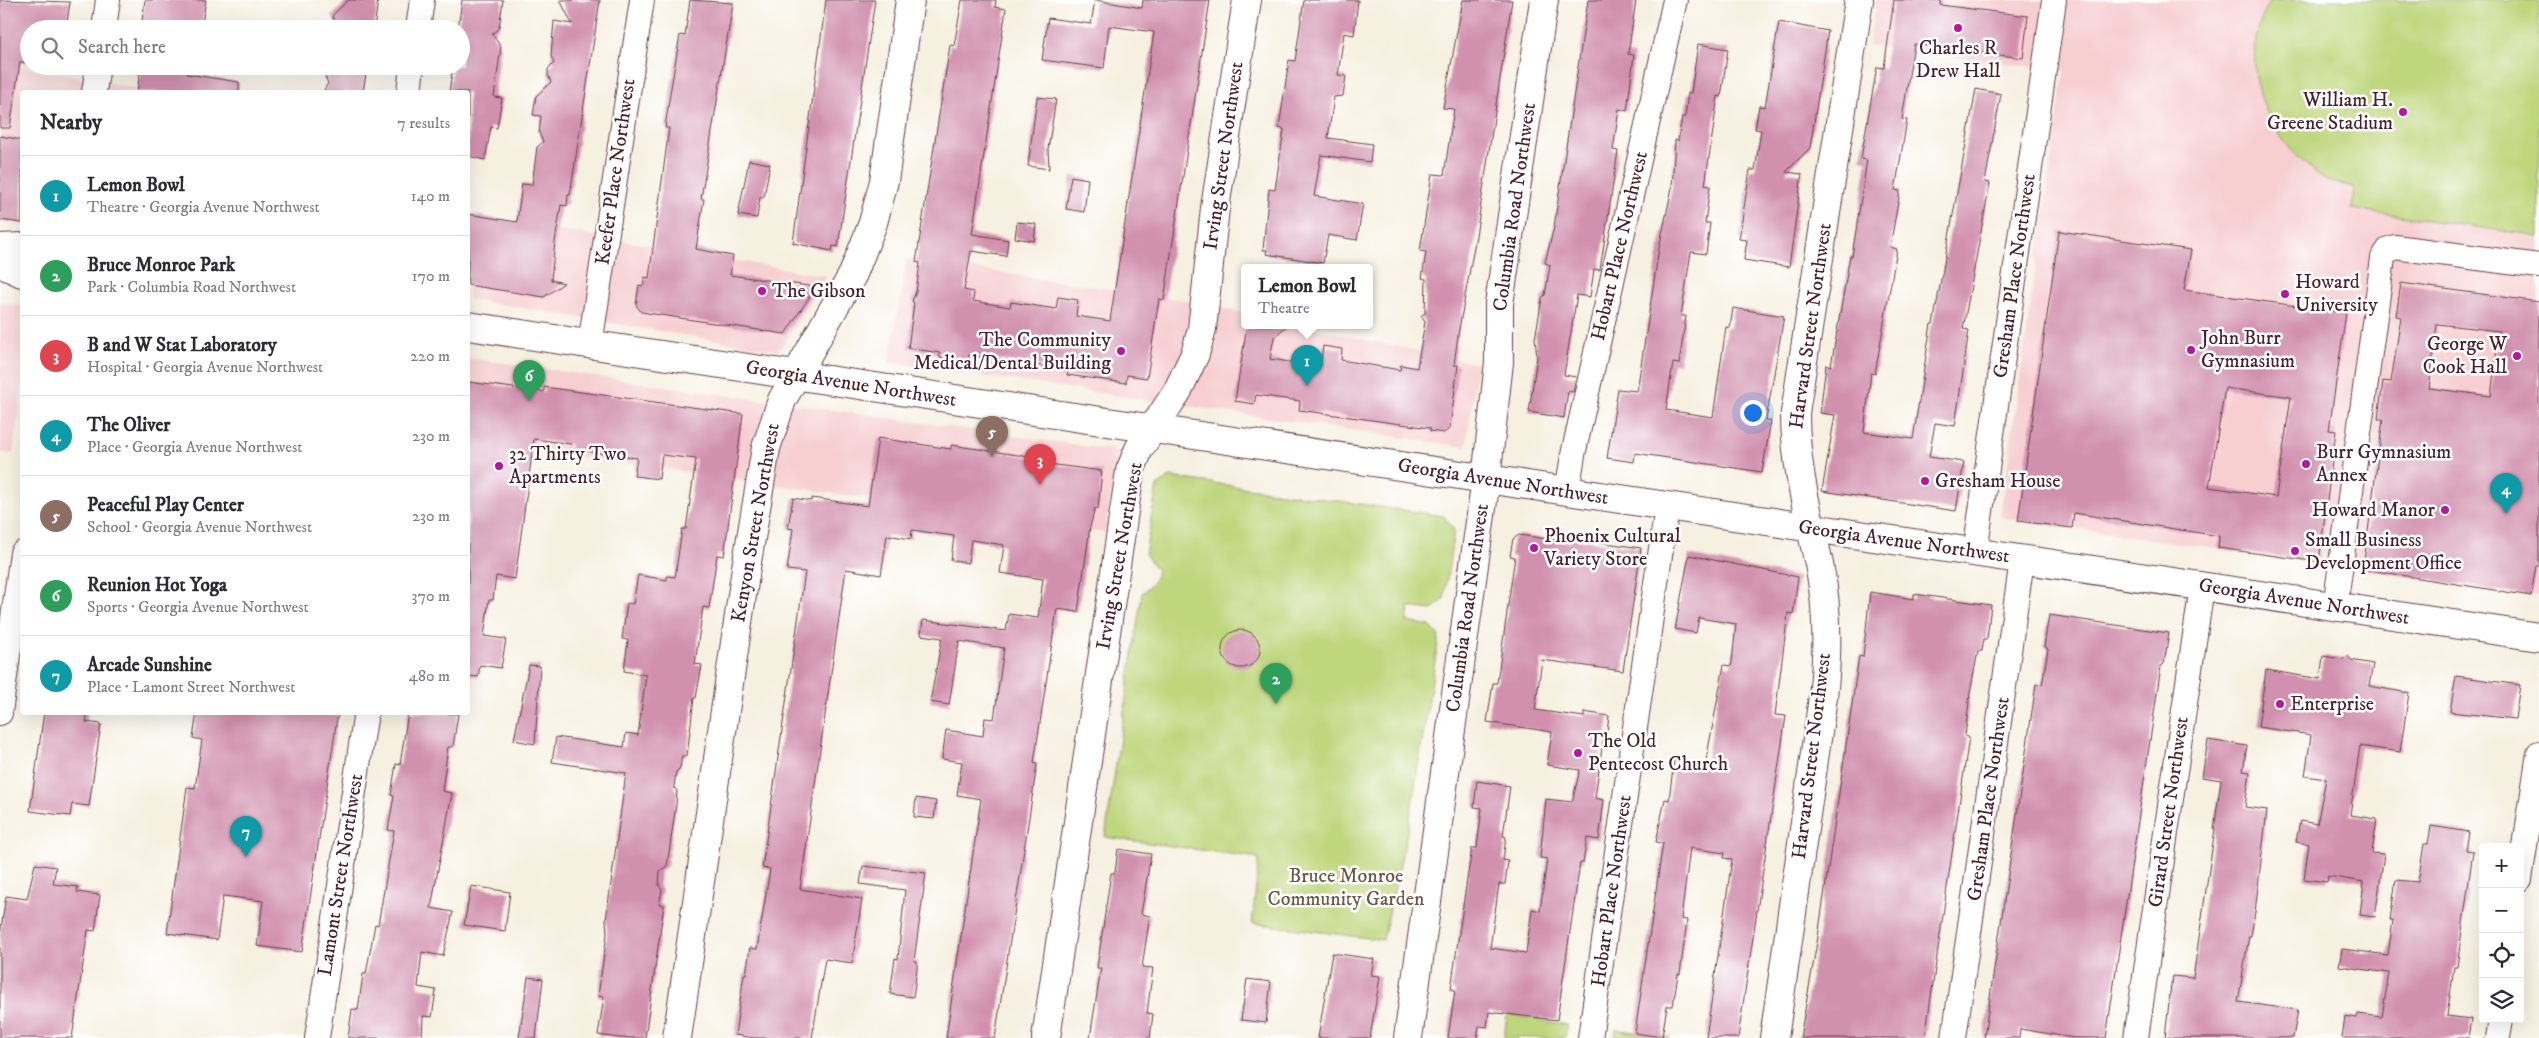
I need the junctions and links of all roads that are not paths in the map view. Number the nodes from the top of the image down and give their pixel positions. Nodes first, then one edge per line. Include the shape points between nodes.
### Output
1 (108, 0) edge
2 (422, 0) edge
3 (642, 0) edge
4 (910, 0) edge
5 (1247, 0) edge
6 (1544, 0) edge
7 (1675, 0) edge
8 (1858, 0) edge
9 (2054, 0) edge
10 (105, 20) edge
11 (419, 20) edge
12 (97, 75) edge
13 (411, 75) edge
14 (94, 90) edge
15 (408, 90) edge
16 (20, 246) edge
17 (0, 248) edge
18 (0, 263) edge
19 (2539, 266) edge
20 (20, 272) edge
21 (470, 326) edge
22 (590, 345) junction
23 (796, 375) junction
24 (1154, 429) junction
25 (1486, 479) junction
26 (1567, 492) junction
27 (1667, 506) junction
28 (1810, 528) junction
29 (1975, 553) junction
30 (2022, 560) junction
31 (20, 568) edge
32 (2202, 586) junction
33 (2335, 607) junction
34 (2539, 637) edge
35 (0, 713) edge
36 (366, 715) edge
37 (2539, 753) edge
38 (2524, 852) edge
39 (2500, 1023) edge
40 (317, 1038) edge
41 (676, 1038) edge
42 (1046, 1038) edge
43 (1408, 1038) edge
44 (1590, 1038) edge
45 (1774, 1038) edge
46 (1954, 1038) edge
47 (2136, 1038) edge
48 (2498, 1038) edge

1 - 10 street
2 - 11 street
3 - 22 street, Keefer Place Northwest
4 - 23 main road, Kenyon Street Northwest via 884,181 873,224 853,274
5 - 24 main road, Irving Street Northwest via 1216,208 1202,329 1184,379
6 - 25 main road, Columbia Road Northwest via 1499,304 1499,362
7 - 26 street, Hobart Place Northwest
8 - 28 main road, Harvard Street Northwest via 1796,405 1797,457
9 - 29 street, Gresham Place Northwest
12 - 14 street
13 - 15 street
16 - 17 main road
18 - 20 main road
19 - 33 street via 2395,246 2383,258
21 - 22 main road, Georgia Avenue Northwest
22 - 23 main road, Georgia Avenue Northwest
23 - 24 main road, Georgia Avenue Northwest
23 - 41 main road, Kenyon Street Northwest via 777,412 766,448
24 - 25 main road, Georgia Avenue Northwest
24 - 42 main road, Irving Street Northwest via 1139,448 1130,475
25 - 26 main road, Georgia Avenue Northwest
25 - 43 main road, Columbia Road Northwest
26 - 27 main road, Georgia Avenue Northwest
27 - 28 main road, Georgia Avenue Northwest
27 - 44 street, Hobart Place Northwest
28 - 29 main road, Georgia Avenue Northwest
28 - 45 main road, Harvard Street Northwest via 1823,594 1826,639 1824,685
29 - 30 main road, Georgia Avenue Northwest
30 - 32 main road, Georgia Avenue Northwest
30 - 46 street, Gresham Place Northwest
31 - 35 street
32 - 33 main road, Georgia Avenue Northwest
32 - 47 street, Girard Street Northwest
33 - 34 main road, Georgia Avenue Northwest
36 - 40 street, Lamont Street Northwest
37 - 38 street
39 - 48 street

